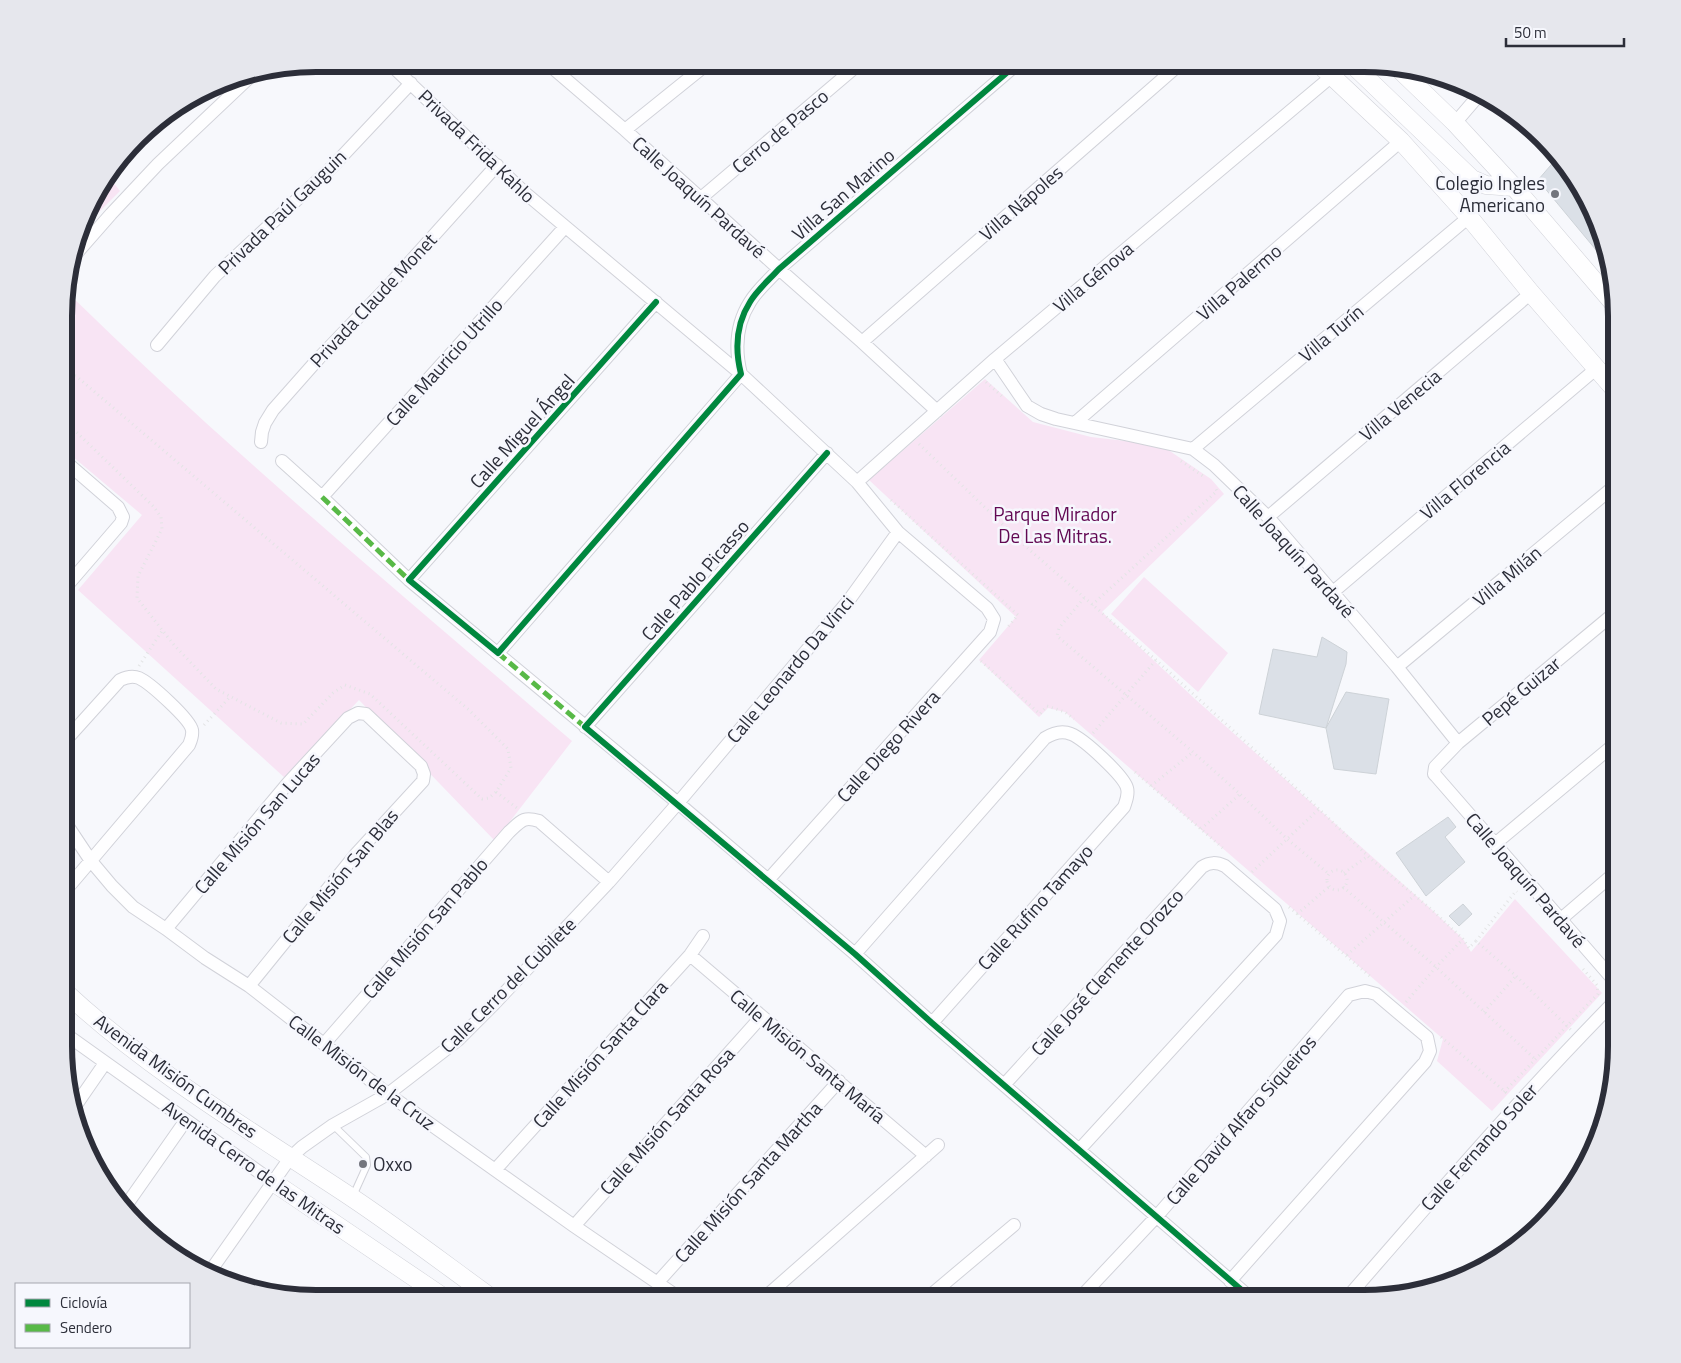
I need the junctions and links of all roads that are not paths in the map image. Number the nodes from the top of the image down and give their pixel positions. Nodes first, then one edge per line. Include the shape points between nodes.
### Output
1 (399, 72) edge
2 (560, 72) edge
3 (696, 72) edge
4 (850, 72) edge
5 (1008, 72) edge
6 (1171, 72) edge
7 (1324, 72) edge
8 (1328, 72) edge
9 (1360, 72) edge
10 (1407, 76) edge
11 (411, 83) junction
12 (243, 84) edge
13 (1475, 99) edge
14 (1455, 123) junction
15 (625, 130) junction
16 (1401, 141) junction
17 (497, 165) junction
18 (1514, 187) junction
19 (701, 198) junction
20 (1470, 217) junction
21 (565, 227) junction
22 (83, 246) edge
23 (778, 269) junction
24 (1531, 293) junction
25 (1607, 295) edge
26 (656, 302) junction
27 (862, 342) junction
28 (157, 345) dead end
29 (995, 359) junction
30 (741, 374) junction
31 (1608, 379) edge
32 (1608, 383) edge
33 (937, 411) junction
34 (1076, 422) junction
35 (261, 442) dead end
36 (1193, 449) junction
37 (826, 453) junction
38 (282, 461) dead end
39 (72, 467) edge
40 (856, 482) junction
41 (1608, 491) edge
42 (322, 497) junction
43 (1268, 517) junction
44 (898, 532) junction
45 (72, 580) edge
46 (409, 580) junction
47 (1333, 592) junction
48 (987, 608) joint
49 (1608, 618) edge
50 (498, 653) junction
51 (1397, 667) junction
52 (348, 718) joint
53 (585, 727) junction
54 (72, 733) edge
55 (1458, 743) junction
56 (1608, 750) edge
57 (1436, 776) joint
58 (678, 803) junction
59 (72, 832) edge
60 (1496, 843) junction
61 (92, 861) junction
62 (1608, 879) edge
63 (768, 880) junction
64 (609, 882) junction
65 (72, 883) edge
66 (1561, 919) junction
67 (166, 929) junction
68 (703, 936) dead end
69 (856, 954) junction
70 (690, 955) junction
71 (1608, 974) edge
72 (249, 986) junction
73 (72, 998) edge
74 (1608, 1008) edge
75 (760, 1017) junction
76 (932, 1023) junction
77 (72, 1039) edge
78 (324, 1044) junction
79 (105, 1064) junction
80 (838, 1082) junction
81 (1004, 1085) junction
82 (388, 1094) junction
83 (79, 1102) edge
84 (186, 1120) junction
85 (333, 1125) junction
86 (938, 1145) dead end
87 (1079, 1150) junction
88 (926, 1156) junction
89 (290, 1158) junction
90 (495, 1170) junction
91 (272, 1182) junction
92 (352, 1198) junction
93 (128, 1202) edge
94 (1157, 1216) junction
95 (1014, 1225) dead end
96 (574, 1226) junction
97 (213, 1267) edge
98 (1230, 1281) junction
99 (658, 1282) junction
100 (433, 1290) edge
101 (478, 1290) edge
102 (669, 1290) edge
103 (773, 1290) edge
104 (937, 1290) edge
105 (1087, 1290) edge
106 (1241, 1290) edge
107 (1354, 1290) edge

1 - 11 street, Privada Frida Kahlo
2 - 15 street, Calle Joaquín Pardavé
3 - 15 street
4 - 19 street, Cerro de Pasco
5 - 23 street, Villa San Marino
6 - 27 street, Villa Nápoles
7 - 29 street, Villa Génova
8 - 16 main road
9 - 18 main road via 1472,179 1486,185
10 - 14 main road
11 - 17 street, Privada Frida Kahlo
11 - 28 street, Privada Paúl Gauguin via 332,167 215,276
12 - 22 street via 158,164
13 - 14 street
14 - 18 main road
15 - 19 street, Calle Joaquín Pardavé
16 - 20 main road
16 - 34 street, Villa Palermo
17 - 21 street, Privada Frida Kahlo
17 - 35 street, Privada Claude Monet via 273,410 265,423
18 - 25 main road
19 - 23 street, Calle Joaquín Pardavé
20 - 24 main road
20 - 36 street, Villa Turín
21 - 26 street, Privada Frida Kahlo
21 - 42 street, Calle Mauricio Utrillo
23 - 27 street, Calle Joaquín Pardavé
23 - 30 street, Villa San Marino via 750,301 742,319 737,344
24 - 31 main road
24 - 43 street, Villa Venecia
26 - 30 street, Privada Frida Kahlo
26 - 46 street, Calle Miguel Ángel
27 - 33 street, Calle Joaquín Pardavé
29 - 33 street, Villa Génova
29 - 34 street, Calle Joaquín Pardavé via 1027,406 1041,414
30 - 37 street, Privada Frida Kahlo
30 - 50 street
32 - 47 street, Villa Florencia
33 - 40 street, Villa Génova
34 - 36 street, Calle Joaquín Pardavé
36 - 43 street, Calle Joaquín Pardavé
37 - 40 street, Privada Frida Kahlo
37 - 53 street, Calle Pablo Picasso
38 - 42 street
39 - 45 street via 118,507 122,517 121,523
40 - 44 street, Privada Frida Kahlo
41 - 51 street, Villa Milán
42 - 46 street
43 - 47 street, Calle Joaquín Pardavé
44 - 48 street, Privada Frida Kahlo
44 - 58 street, Calle Leonardo Da Vinci via 850,600
46 - 50 street
47 - 51 street, Calle Joaquín Pardavé
48 - 63 street, Calle Diego Rivera via 994,619 990,632
49 - 55 street, Pepé Guizar
50 - 53 street
51 - 55 street, Calle Joaquín Pardavé
52 - 67 street, Calle Misión San Lucas via 288,783
52 - 72 street, Calle Misión San Blas via 358,713 366,714 420,766 423,781 356,854
53 - 58 street
54 - 61 street via 120,680 132,676 146,682 184,715 192,734 189,745
55 - 57 street, Pepé Guizar via 1434,767
56 - 60 street
57 - 60 street, Calle Joaquín Pardavé
58 - 63 street
58 - 64 street, Calle Cerro del Cubilete
59 - 61 street, Calle Misión de la Cruz
60 - 66 street, Calle Joaquín Pardavé
61 - 65 street
61 - 67 street, Calle Misión de la Cruz via 133,907
62 - 66 street
63 - 69 street
64 - 78 street, Calle Misión San Pablo via 539,821 523,819
64 - 82 street, Calle Cerro del Cubilete via 458,1040
66 - 71 street, Calle Joaquín Pardavé
67 - 72 street, Calle Misión de la Cruz
68 - 70 street, Calle Misión Santa Clara
69 - 76 street
69 - 76 street, Calle Rufino Tamayo via 1045,738 1057,733 1072,734 1088,745 1123,778 1127,786 1124,807
70 - 75 street, Calle Misión Santa María
70 - 90 street, Calle Misión Santa Clara
72 - 78 street, Calle Misión de la Cruz
73 - 89 main road, Avenida Misión Cumbres via 150,1062
74 - 107 street, Calle Fernando Soler via 1548,1071
75 - 80 street, Calle Misión Santa María
75 - 96 street, Calle Misión Santa Rosa
76 - 81 street
77 - 79 street, Avenida Cerro de las Mitras
78 - 82 street, Calle Misión de la Cruz
79 - 83 street
79 - 84 street, Avenida Cerro de las Mitras
80 - 88 street, Calle Misión Santa María
80 - 99 street, Calle Misión Santa Martha
81 - 87 street
81 - 87 street, Calle José Clemente Orozco via 1202,867 1213,863 1225,866 1275,909 1280,921 1276,935
82 - 85 street, Calle Cerro del Cubilete
82 - 90 street, Calle Misión de la Cruz
84 - 91 street, Avenida Cerro de las Mitras
84 - 93 street
85 - 89 street, Calle Cerro del Cubilete
85 - 92 lane via 368,1161
86 - 88 street
87 - 94 street
88 - 103 street
89 - 91 street, Calle Cerro del Cubilete
89 - 92 main road, Avenida Cerro de las Mitras
90 - 96 street, Calle Misión de la Cruz
91 - 97 street, Calle Cerro del Cubilete
91 - 100 main road, Avenida Cerro de las Mitras
92 - 101 main road, Avenida Cerro de las Mitras
94 - 98 street
94 - 98 street, Calle David Alfaro Siqueiros via 1349,995 1358,991 1376,994 1427,1037 1430,1051 1425,1062
94 - 105 street, Calle David Alfaro Siqueiros
95 - 104 street
96 - 99 street, Calle Misión de la Cruz
98 - 106 street
99 - 102 street, Calle Misión de la Cruz

